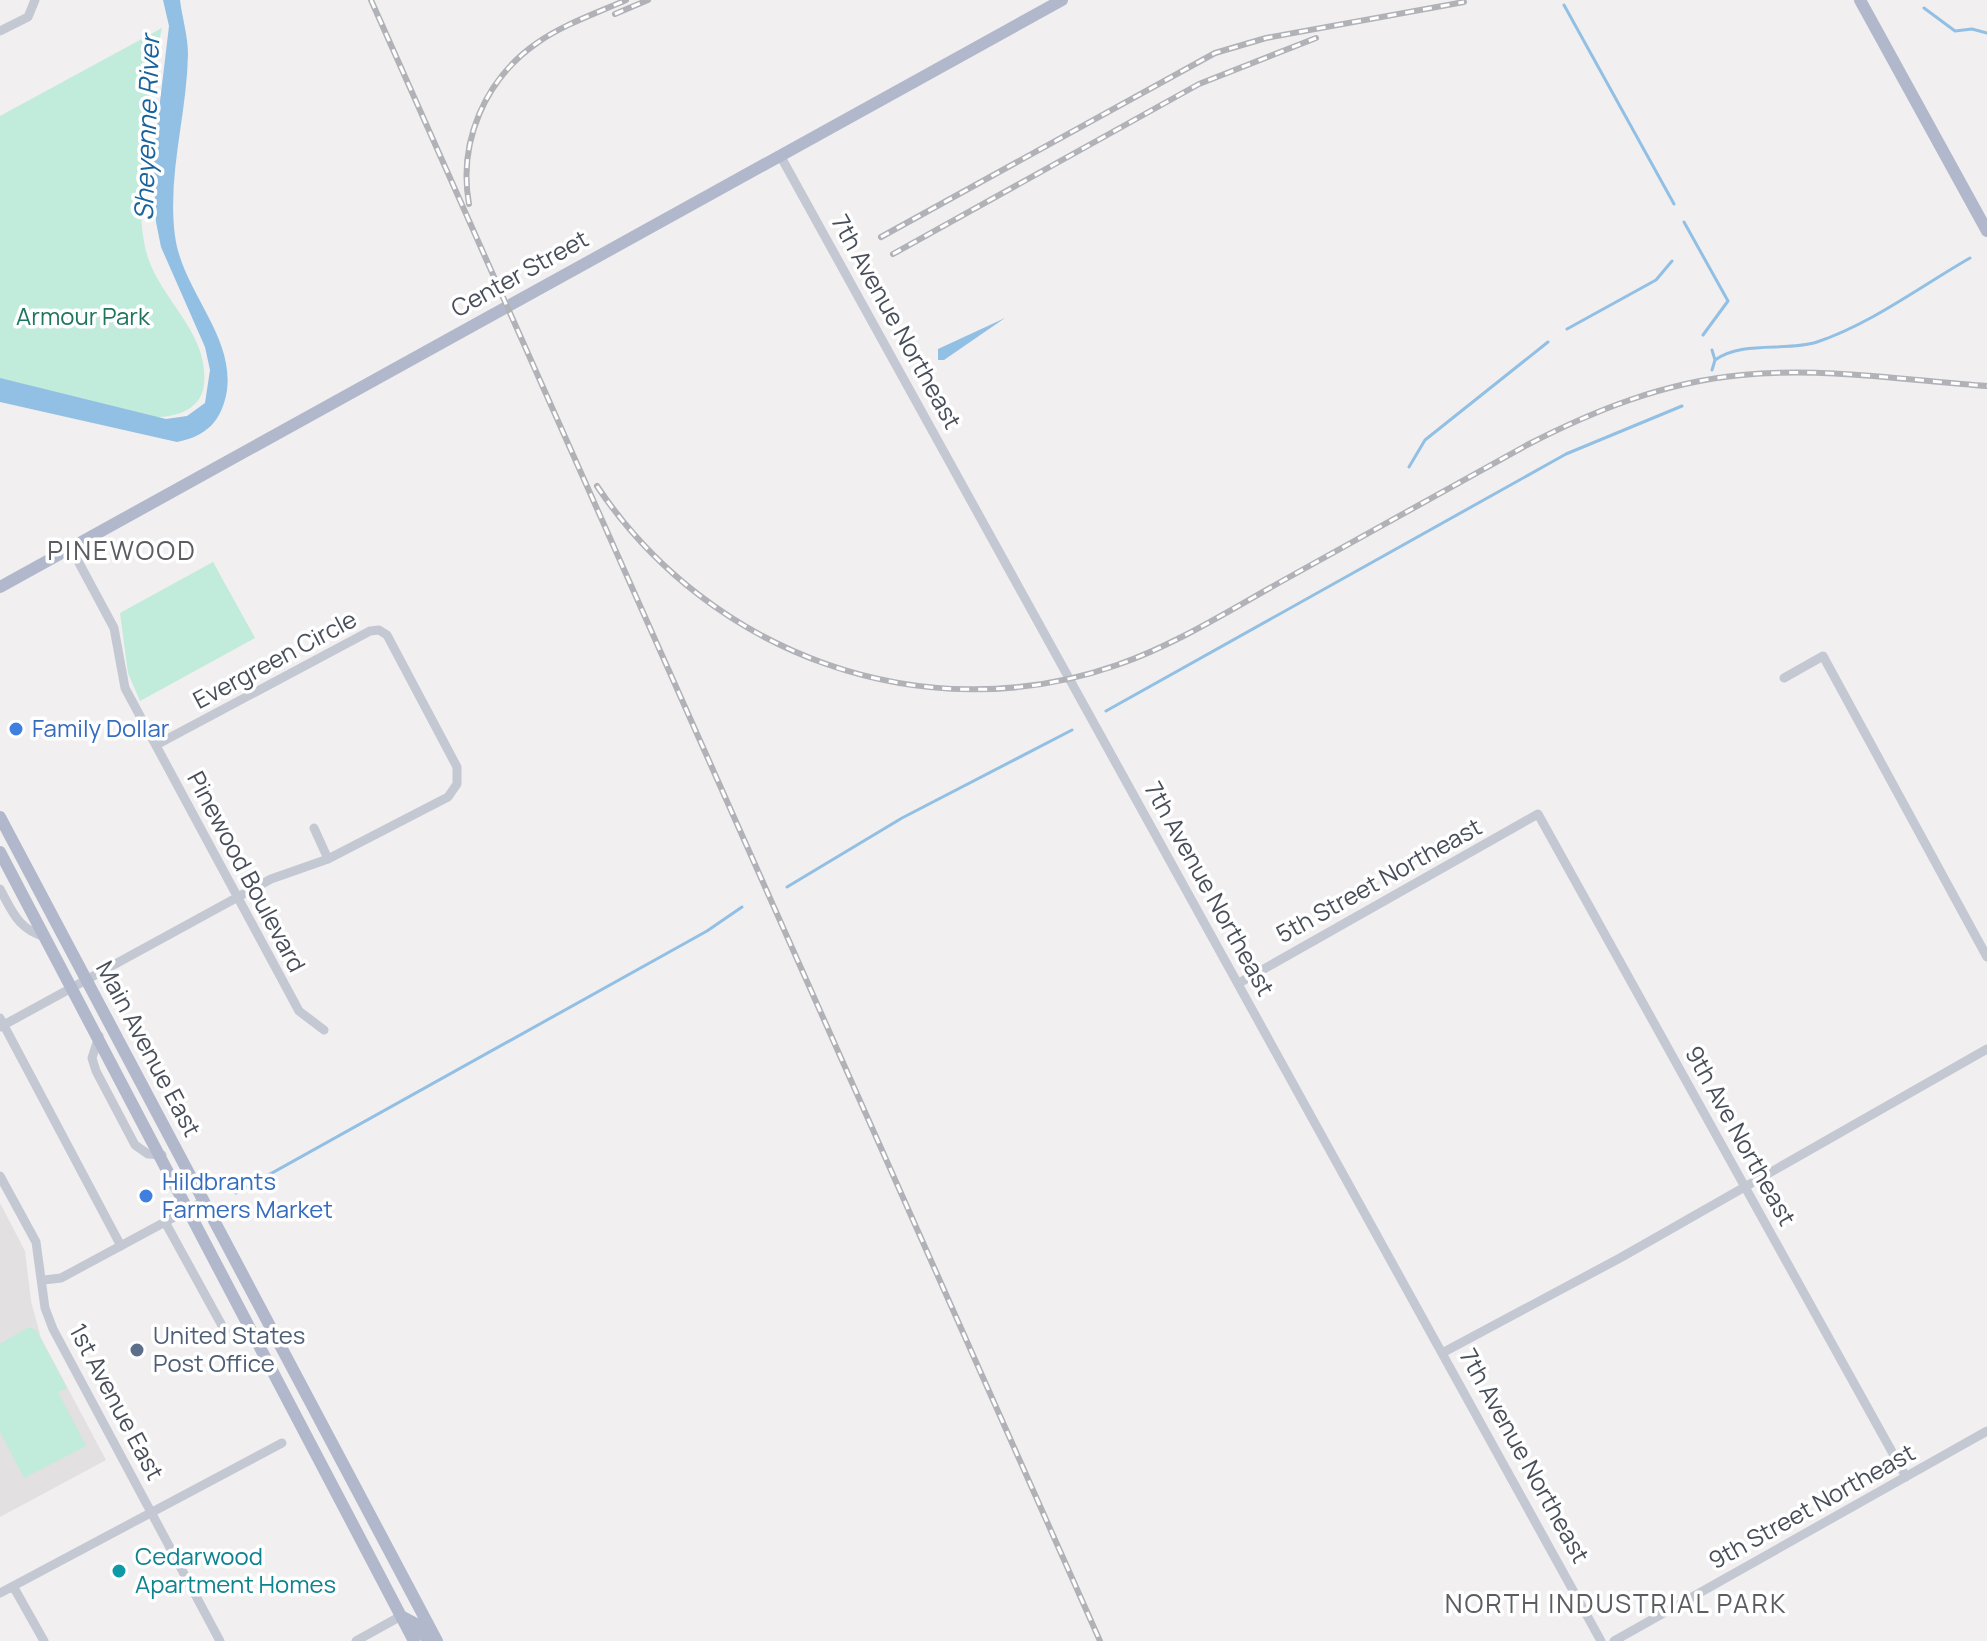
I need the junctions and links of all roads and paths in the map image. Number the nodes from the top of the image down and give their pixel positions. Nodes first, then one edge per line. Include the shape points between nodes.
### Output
1 (35, 0) edge
2 (1062, 0) edge
3 (1860, 0) edge
4 (0, 31) edge
5 (781, 157) junction
6 (1987, 231) edge
7 (71, 548) junction
8 (0, 587) edge
9 (1784, 678) dead end
10 (156, 745) junction
11 (1538, 814) joint
12 (0, 817) edge
13 (314, 828) dead end
14 (0, 852) edge
15 (328, 859) junction
16 (0, 889) edge
17 (237, 897) junction
18 (46, 937) junction
19 (1987, 957) edge
20 (87, 980) junction
21 (1239, 983) junction
22 (73, 987) junction
23 (1, 1024) edge
24 (324, 1030) dead end
25 (99, 1036) junction
26 (1987, 1049) edge
27 (162, 1155) junction
28 (0, 1176) edge
29 (1745, 1186) junction
30 (204, 1201) junction
31 (190, 1209) junction
32 (165, 1222) junction
33 (121, 1246) junction
34 (44, 1280) junction
35 (225, 1331) dead end
36 (1444, 1352) junction
37 (1987, 1431) edge
38 (282, 1443) dead end
39 (1906, 1477) junction
40 (153, 1512) junction
41 (13, 1586) junction
42 (0, 1593) edge
43 (401, 1616) junction
44 (44, 1641) edge
45 (220, 1641) edge
46 (356, 1641) edge
47 (414, 1641) edge
48 (428, 1641) edge
49 (437, 1641) edge
50 (1601, 1641) edge
51 (1614, 1641) edge

1 - 4 street via 28,17
2 - 5 main road, Center Street
3 - 6 main road
5 - 7 main road, Center Street
5 - 21 street, 7th Avenue Northeast
7 - 8 main road, Center Street
7 - 10 street, Pinewood Boulevard via 114,628 125,688
9 - 19 street via 1823,656
10 - 15 street, Evergreen Circle via 370,631 387,635 457,767 457,784 448,797
10 - 17 street, Pinewood Boulevard
11 - 21 street, 5th Street Northeast
11 - 29 street, 9th Ave Northeast
12 - 20 main road, Main Avenue East
13 - 15 street
14 - 18 main road, Main Avenue East
15 - 17 street, Evergreen Circle
16 - 18 street via 18,924
17 - 20 street, Evergreen Circle
17 - 24 street, Pinewood Boulevard via 299,1011
18 - 22 main road, Main Avenue East
20 - 22 street, Evergreen Circle
20 - 30 main road, Main Avenue East
21 - 36 street, 7th Avenue Northeast
22 - 23 street, Evergreen Circle
22 - 25 main road, Main Avenue East
23 - 33 street
25 - 27 main road, Main Avenue East
25 - 27 street via 92,1058 109,1096 135,1145
26 - 29 street
27 - 31 main road, Main Avenue East
28 - 34 street, 1st Avenue East via 36,1242
29 - 36 street
29 - 39 street, 9th Ave Northeast
30 - 31 street
30 - 49 main road, Main Avenue East
31 - 32 street
31 - 43 main road, Main Avenue East
32 - 33 street
32 - 35 street
33 - 34 street via 61,1278
34 - 40 street, 1st Avenue East via 45,1308 53,1329
36 - 50 street, 7th Avenue Northeast
37 - 39 street, 9th Street Northeast
38 - 40 street
39 - 51 street, 9th Street Northeast
40 - 41 street
40 - 45 street, 1st Avenue East
41 - 42 street
41 - 44 street
43 - 46 street
43 - 47 main road, Main Avenue East
43 - 48 main road via 418,1625

